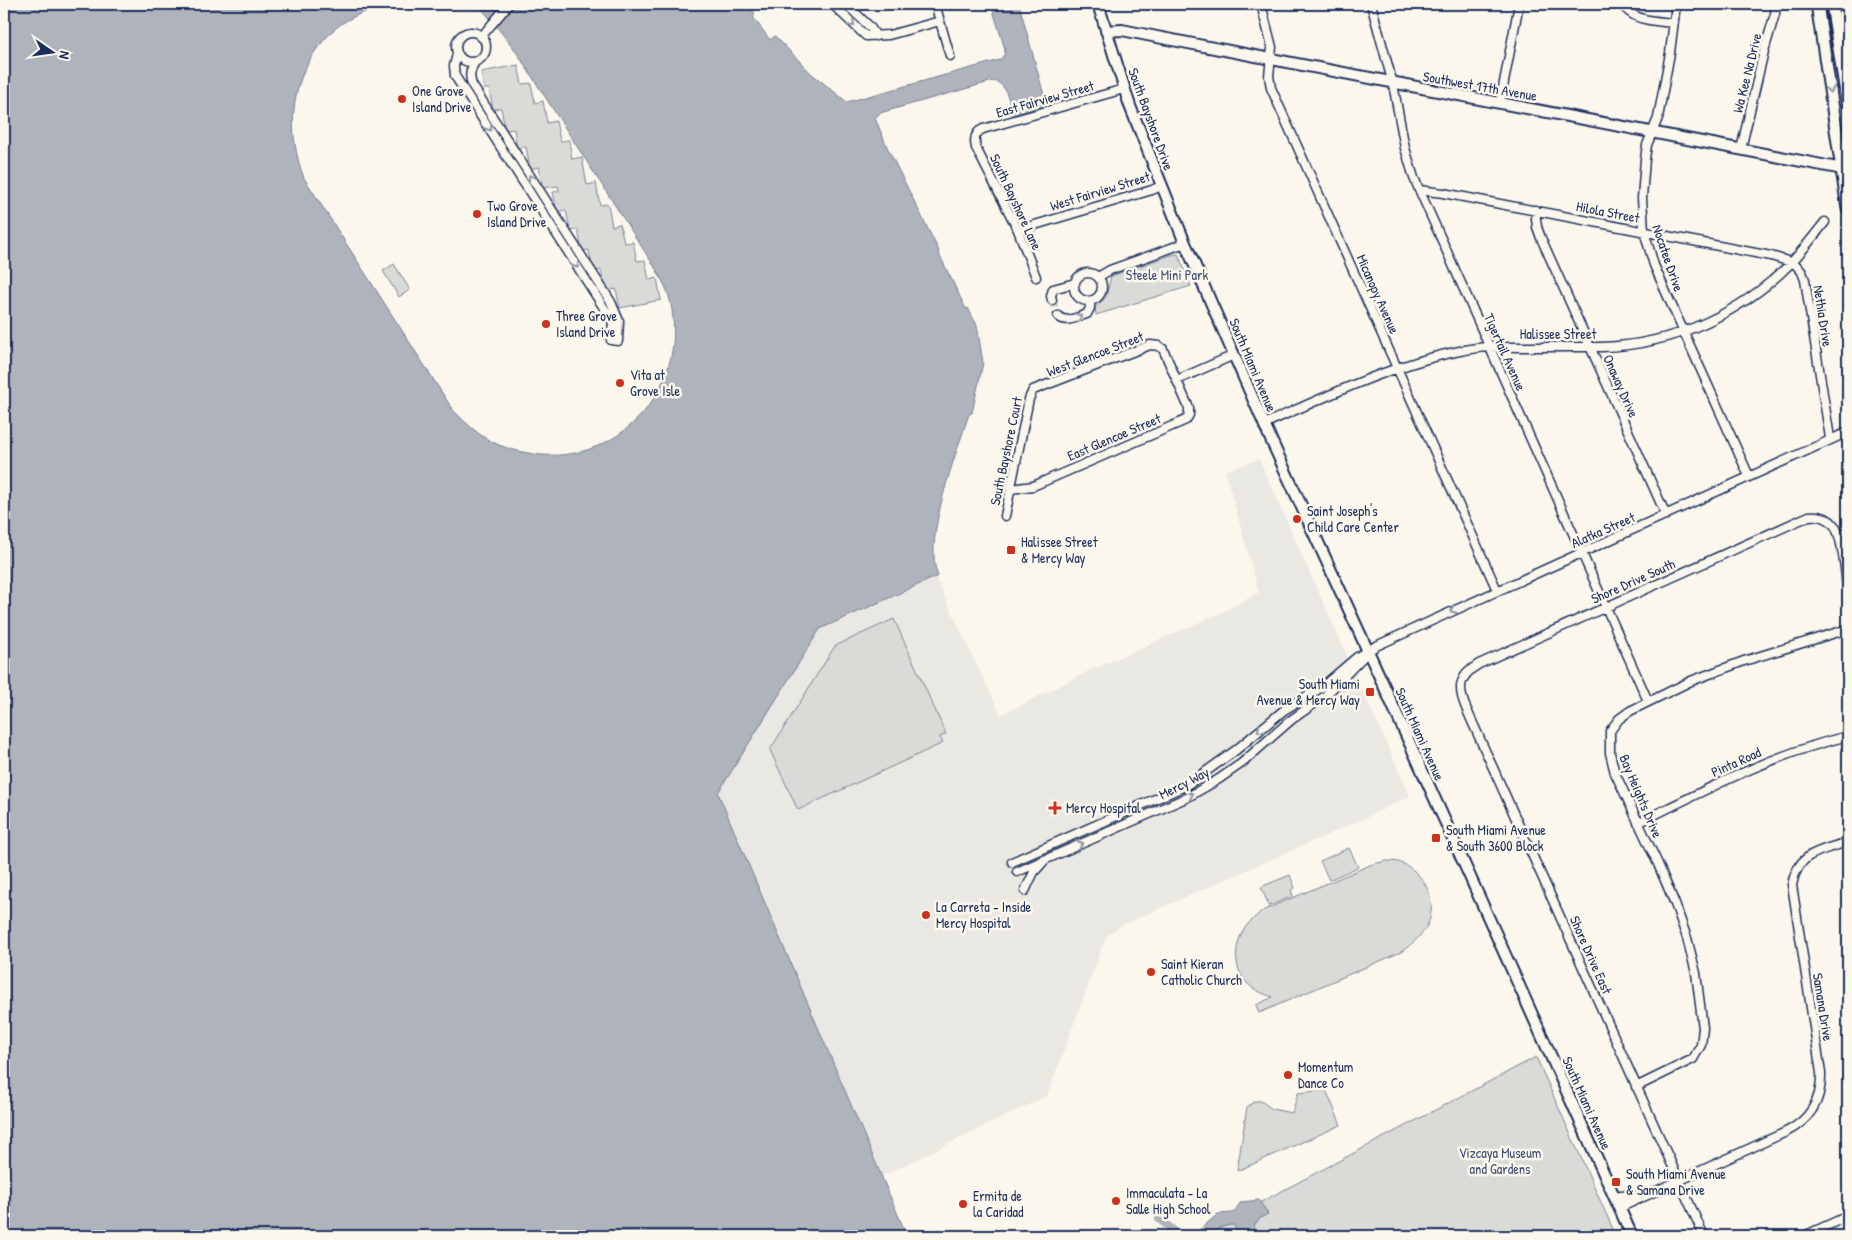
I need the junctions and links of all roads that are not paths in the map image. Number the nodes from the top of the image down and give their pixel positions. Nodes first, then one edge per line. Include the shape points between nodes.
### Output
1 (509, 4) edge
2 (832, 4) edge
3 (846, 4) edge
4 (936, 4) edge
5 (1098, 4) edge
6 (1261, 4) edge
7 (1371, 4) edge
8 (1519, 4) edge
9 (1623, 4) edge
10 (1676, 4) edge
11 (1776, 4) edge
12 (1817, 4) edge
13 (1832, 4) edge
14 (940, 21) junction
15 (1673, 24) junction
16 (1106, 31) junction
17 (481, 36) junction
18 (876, 36) junction
19 (457, 54) junction
20 (950, 56) dead end
21 (1271, 59) junction
22 (475, 62) junction
23 (1393, 84) junction
24 (1124, 89) junction
25 (1500, 103) junction
26 (1848, 106) edge
27 (1652, 132) junction
28 (975, 136) joint
29 (1741, 149) junction
30 (1845, 169) edge
31 (1161, 186) junction
32 (1419, 190) junction
33 (1848, 209) edge
34 (1535, 210) junction
35 (1825, 222) dead end
36 (1018, 230) junction
37 (1644, 231) junction
38 (1185, 243) junction
39 (1792, 262) junction
40 (1036, 277) dead end
41 (1098, 277) junction
42 (1076, 283) junction
43 (1052, 300) dead end
44 (1090, 301) junction
45 (1058, 316) dead end
46 (1684, 332) junction
47 (1590, 347) junction
48 (1490, 348) junction
49 (1234, 355) junction
50 (1398, 368) junction
51 (1177, 380) junction
52 (1032, 392) joint
53 (1264, 424) junction
54 (1848, 432) edge
55 (1830, 438) junction
56 (1750, 476) junction
57 (1011, 489) junction
58 (1666, 515) junction
59 (1005, 516) dead end
60 (1582, 552) junction
61 (1497, 590) junction
62 (1848, 595) edge
63 (1607, 607) junction
64 (1848, 628) edge
65 (1368, 651) junction
66 (1462, 682) joint
67 (1648, 701) junction
68 (1284, 710) junction
69 (1294, 718) junction
70 (1848, 736) edge
71 (1236, 750) junction
72 (1239, 764) junction
73 (1124, 812) junction
74 (1129, 822) junction
75 (1638, 823) junction
76 (1848, 842) edge
77 (1048, 846) junction
78 (1050, 857) junction
79 (1012, 862) dead end
80 (1017, 872) dead end
81 (1025, 891) dead end
82 (1636, 1087) junction
83 (1679, 1181) junction
84 (1614, 1196) junction
85 (1639, 1198) junction
86 (1619, 1208) junction
87 (1848, 1216) edge
88 (1632, 1236) edge
89 (1704, 1236) edge
90 (1804, 1236) edge

1 - 17 street
2 -> 18 street via 866,36
3 - 18 street
4 - 14 street
5 - 16 main road, South Bayshore Drive
6 - 21 street, Micanopy Avenue via 1272,47
7 - 23 street, Tigertail Avenue
8 - 25 street
9 - 15 street via 1634,15
10 - 15 street, Nocatee Drive
11 - 29 street, Wa Kee Na Drive
12 -> 30 highway
13 - 26 highway
14 - 18 street
14 - 20 street
15 - 27 street, Nocatee Drive via 1658,118
16 - 21 main road, Southwest 17th Avenue via 1122,30
16 - 24 main road, South Bayshore Drive
17 - 19 street via 468,32 460,37 456,45
17 - 22 street via 486,51
19 - 22 street via 465,62
19 -> 22 street via 455,76 613,322 611,340 618,342 619,321 611,302 472,85 471,68
21 - 23 main road, Southwest 17th Avenue
21 - 50 street, Micanopy Avenue via 1269,80 1272,92
23 - 25 main road, Southwest 17th Avenue
23 - 32 street, Tigertail Avenue via 1405,148
24 - 28 street, East Fairview Street via 983,130
24 - 31 main road, South Bayshore Drive
25 - 27 main road, Southwest 17th Avenue
27 - 29 main road, Southwest 17th Avenue
27 - 37 street, Nocatee Drive via 1645,159
28 - 36 street, South Bayshore Lane via 976,148
29 - 30 main road, Southwest 17th Avenue
30 - 33 highway
31 - 36 street, West Fairview Street
31 - 38 main road, South Bayshore Drive
32 - 34 street, Hilola Street
32 - 48 street, Tigertail Avenue
34 - 37 street, Hilola Street
34 - 47 street, Onaway Drive via 1539,232
35 - 39 street, Halissee Street
36 - 40 street, South Bayshore Lane
37 - 39 street, Hilola Street
37 - 46 street, Nocatee Drive via 1654,265
38 - 41 street
38 - 49 main road, South Miami Avenue
39 - 46 street, Halissee Street via 1743,301
39 - 55 street, Nethia Drive via 1805,280
41 - 42 street via 1087,273
41 - 44 street via 1102,290
42 - 43 street via 1053,289
42 - 44 street via 1078,296
45 -> 44 street via 1067,320 1087,314
46 - 47 street, Halissee Street via 1652,341
46 - 56 street, Nocatee Drive
47 - 48 street, Halissee Street
47 - 58 street, Onaway Drive
48 - 50 street, Halissee Street via 1450,354
48 - 60 street, Tigertail Avenue
49 - 51 street
49 - 53 main road, South Miami Avenue
50 - 53 street, Halissee Street
50 - 61 street, Micanopy Avenue
51 - 52 street, West Glencoe Street via 1164,352 1158,346 1150,345
51 - 57 street, East Glencoe Street via 1189,408 1186,420 1033,486
52 - 57 street, South Bayshore Court
53 - 65 main road, South Miami Avenue
54 - 55 street, Alatka Street
55 - 56 street, Alatka Street
56 - 58 street, Alatka Street
57 - 59 street, South Bayshore Court
58 - 60 street, Alatka Street
60 - 61 street, Alatka Street
60 - 63 street, Tigertail Avenue
61 -> 65 street, Alatka Street
62 - 63 street, Shore Drive South via 1837,531 1831,522 1813,515
63 - 66 street, Shore Drive South via 1479,664 1467,673
63 - 67 street, Tigertail Avenue
64 - 67 street, Bay Heights Drive via 1744,661
65 - 68 street, Mercy Way via 1322,687
65 - 69 street, Mercy Way via 1332,690
65 - 84 main road, South Miami Avenue
66 - 82 street, Shore Drive East via 1463,702
67 - 75 street, Bay Heights Drive via 1618,719 1609,737 1615,773
68 - 69 street
68 -> 71 street, Mercy Way
69 - 72 street, Mercy Way
70 - 75 street, Pinta Road via 1809,746 1744,770
71 - 72 street
71 - 73 street, Mercy Way via 1187,785
74 -> 72 street, Mercy Way via 1188,797
73 - 74 street
73 - 77 street, Mercy Way
78 -> 74 street, Mercy Way
75 - 82 street, Bay Heights Drive via 1682,922 1696,973 1703,1028 1701,1046 1693,1059
76 - 83 street, Samana Drive via 1803,860 1792,885 1821,1073 1815,1106 1807,1118 1793,1128
77 - 78 street
77 - 79 street, Mercy Way
78 - 80 street, Mercy Way
78 - 81 street via 1034,872
82 - 83 street, Shore Drive East
83 - 85 street, Samana Drive
83 - 89 street, Shore Drive East
84 - 85 main road
84 - 86 main road, South Miami Avenue
85 - 86 street, Samana Drive
86 - 88 main road, South Miami Avenue
87 - 90 street

